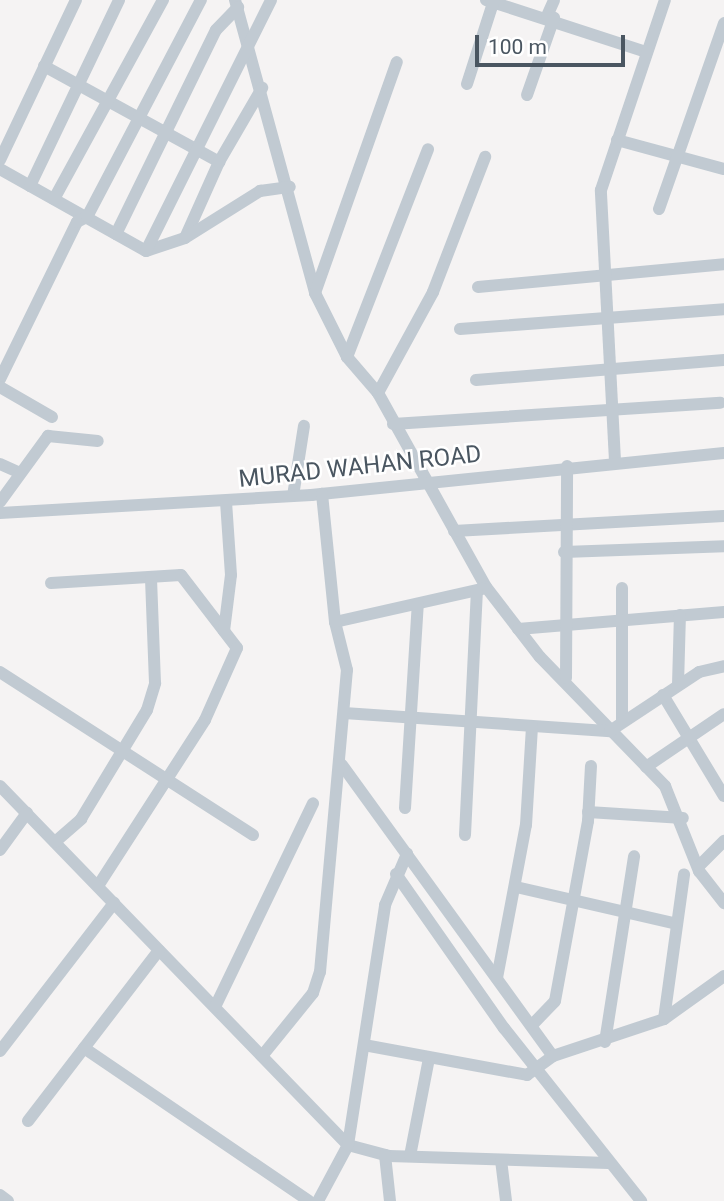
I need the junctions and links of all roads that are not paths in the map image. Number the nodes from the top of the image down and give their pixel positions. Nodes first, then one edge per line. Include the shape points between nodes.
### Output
1 (76, 0) edge
2 (118, 0) edge
3 (163, 0) edge
4 (201, 0) edge
5 (271, 0) edge
6 (554, 0) edge
7 (665, 0) edge
8 (491, 1) edge
9 (236, 4) edge
10 (550, 17) junction
11 (724, 23) edge
12 (250, 43) junction
13 (646, 52) junction
14 (397, 62) dead end
15 (44, 66) junction
16 (78, 84) junction
17 (467, 84) dead end
18 (262, 88) junction
19 (527, 95) dead end
20 (107, 98) junction
21 (141, 116) junction
22 (167, 131) junction
23 (617, 140) junction
24 (193, 147) junction
25 (428, 149) dead end
26 (677, 156) junction
27 (485, 157) dead end
28 (0, 160) edge
29 (219, 162) junction
30 (0, 169) edge
31 (724, 169) edge
32 (30, 186) junction
33 (290, 187) junction
34 (54, 199) junction
35 (659, 209) dead end
36 (87, 217) junction
37 (116, 234) junction
38 (185, 238) junction
39 (146, 251) junction
40 (724, 264) edge
41 (606, 273) junction
42 (478, 287) dead end
43 (315, 293) junction
44 (724, 309) edge
45 (608, 314) junction
46 (460, 329) dead end
47 (347, 357) junction
48 (724, 360) edge
49 (610, 367) junction
50 (0, 379) edge
51 (476, 380) dead end
52 (0, 387) edge
53 (378, 393) junction
54 (720, 403) dead end
55 (614, 410) junction
56 (52, 416) dead end
57 (393, 424) junction
58 (304, 426) dead end
59 (98, 441) dead end
60 (724, 453) edge
61 (615, 461) junction
62 (0, 464) edge
63 (567, 466) junction
64 (18, 472) junction
65 (426, 483) junction
66 (322, 494) junction
67 (293, 496) junction
68 (226, 500) junction
69 (0, 502) edge
70 (0, 513) edge
71 (724, 516) edge
72 (565, 524) junction
73 (454, 531) junction
74 (724, 546) edge
75 (565, 552) junction
76 (151, 578) junction
77 (51, 583) dead end
78 (622, 588) dead end
79 (481, 589) junction
80 (418, 604) junction
81 (724, 612) edge
82 (680, 615) junction
83 (622, 619) junction
84 (335, 622) junction
85 (566, 623) junction
86 (518, 629) junction
87 (224, 631) junction
88 (724, 666) edge
89 (0, 672) edge
90 (566, 678) junction
91 (678, 685) junction
92 (663, 695) junction
93 (344, 713) junction
94 (724, 713) edge
95 (409, 718) junction
96 (471, 722) junction
97 (622, 722) junction
98 (532, 726) junction
99 (610, 731) junction
100 (687, 738) junction
101 (120, 749) junction
102 (342, 765) junction
103 (591, 766) dead end
104 (646, 767) junction
105 (166, 779) junction
106 (0, 786) edge
107 (724, 796) edge
108 (313, 803) dead end
109 (405, 808) dead end
110 (588, 812) junction
111 (27, 813) junction
112 (682, 818) junction
113 (253, 835) dead end
114 (465, 835) dead end
115 (724, 841) edge
116 (55, 842) junction
117 (0, 850) edge
118 (407, 854) junction
119 (634, 856) dead end
120 (698, 867) junction
121 (396, 874) junction
122 (684, 874) dead end
123 (98, 886) junction
124 (516, 887) junction
125 (574, 901) junction
126 (724, 902) edge
127 (114, 903) junction
128 (625, 912) junction
129 (677, 924) junction
130 (159, 950) junction
131 (724, 976) edge
132 (497, 978) junction
133 (215, 1007) junction
134 (664, 1019) junction
135 (531, 1025) junction
136 (605, 1042) junction
137 (364, 1045) junction
138 (83, 1048) junction
139 (0, 1051) edge
140 (262, 1056) junction
141 (553, 1056) junction
142 (429, 1058) junction
143 (537, 1069) junction
144 (29, 1121) dead end
145 (348, 1144) junction
146 (385, 1155) junction
147 (410, 1156) junction
148 (502, 1160) junction
149 (608, 1163) junction
150 (309, 1201) edge
151 (318, 1201) edge
152 (390, 1201) edge
153 (506, 1201) edge
154 (641, 1201) edge

1 - 15 street
2 - 16 street
3 - 20 street
4 - 21 street
5 - 12 street
6 - 10 street
7 - 13 street
8 - 10 street
8 - 17 street
9 - 12 street
9 - 22 street via 216,30
10 - 13 street
10 - 19 street
11 - 26 street
12 - 18 street
12 - 24 street
13 - 23 street
14 - 43 street
15 - 16 street
15 - 28 street
16 - 20 street
16 - 32 street
18 - 29 street
18 - 33 street
20 - 21 street
20 - 34 street
21 - 22 street
21 - 36 street
22 - 24 street
22 - 37 street
23 - 26 street
23 - 41 street via 601,190
24 - 29 street
24 - 39 street
25 - 47 street
26 - 31 street
26 - 35 street
27 - 53 street via 433,292
29 - 38 street
30 - 32 street
32 - 34 street
33 - 38 street via 260,191
33 - 43 street
34 - 36 street
36 - 37 street
36 - 50 street via 77,222
37 - 39 street
38 - 39 street
40 - 41 street
41 - 42 street
41 - 45 street
43 - 47 street
44 - 45 street
45 - 46 street
45 - 49 street
47 - 53 street
48 - 49 street
49 - 51 street
49 - 55 street
52 - 56 street
53 - 57 street
54 - 55 street
55 - 57 street
55 - 61 street
57 - 65 street
58 - 67 street
59 - 64 street via 54,432
60 - 61 street, MURAD WAHAN ROAD
61 - 63 street, MURAD WAHAN ROAD
62 - 64 street
63 - 65 street, MURAD WAHAN ROAD
63 - 72 street
64 - 69 street
65 - 66 street, MURAD WAHAN ROAD
65 - 73 street
66 - 67 street, MURAD WAHAN ROAD
66 - 84 street
67 - 68 street, MURAD WAHAN ROAD
68 - 70 street, MURAD WAHAN ROAD
68 - 87 street via 231,575
71 - 72 street
72 - 73 street
72 - 75 street
73 - 79 street
74 - 75 street
75 - 85 street
76 - 77 street
76 - 87 street via 181,575
76 - 101 street via 155,683 147,710
78 - 83 street
79 - 80 street
79 - 86 street
79 - 96 street
80 - 84 street
80 - 95 street
81 - 82 street
82 - 83 street
82 - 91 street
83 - 85 street
83 - 97 street
84 - 93 street via 347,670
85 - 86 street
85 - 90 street
86 - 90 street
87 - 105 street via 236,654 205,720
88 - 91 street
89 - 101 street
90 - 99 street
91 - 92 street
92 - 97 street
92 - 100 street
93 - 95 street
93 - 102 street
94 - 100 street
95 - 96 street
95 - 109 street
96 - 98 street
96 - 114 street
97 - 99 street
98 - 99 street
98 - 124 street
99 - 104 street
100 - 104 street
100 - 107 street
101 - 105 street
101 - 116 street via 81,819
102 - 118 street
102 - 140 street via 333,779 320,972 313,993
103 - 110 street
104 - 112 street
105 - 113 street
105 - 123 street
106 - 111 street
108 - 133 street
110 - 112 street
110 - 125 street
111 - 116 street
111 - 117 street
112 - 120 street
115 - 120 street
116 - 123 street
118 - 121 street
118 - 132 street
119 - 128 street
120 - 126 street
121 - 137 street via 383,916
121 - 143 street
122 - 129 street
123 - 127 street
124 - 125 street
124 - 132 street
125 - 128 street
125 - 135 street via 555,1002
127 - 130 street
127 - 139 street
128 - 129 street
128 - 136 street
129 - 134 street
130 - 133 street
130 - 138 street
131 - 134 street
132 - 135 street
133 - 140 street
134 - 136 street
135 - 141 street
136 - 141 street
137 - 142 street
137 - 145 street
138 - 144 street
138 - 150 street
140 - 145 street
141 - 143 street
142 - 143 street via 527,1074
142 - 147 street
143 - 149 street
145 - 146 street
145 - 151 street
146 - 147 street
146 - 152 street
147 - 148 street
148 - 149 street
148 - 153 street
149 - 154 street

